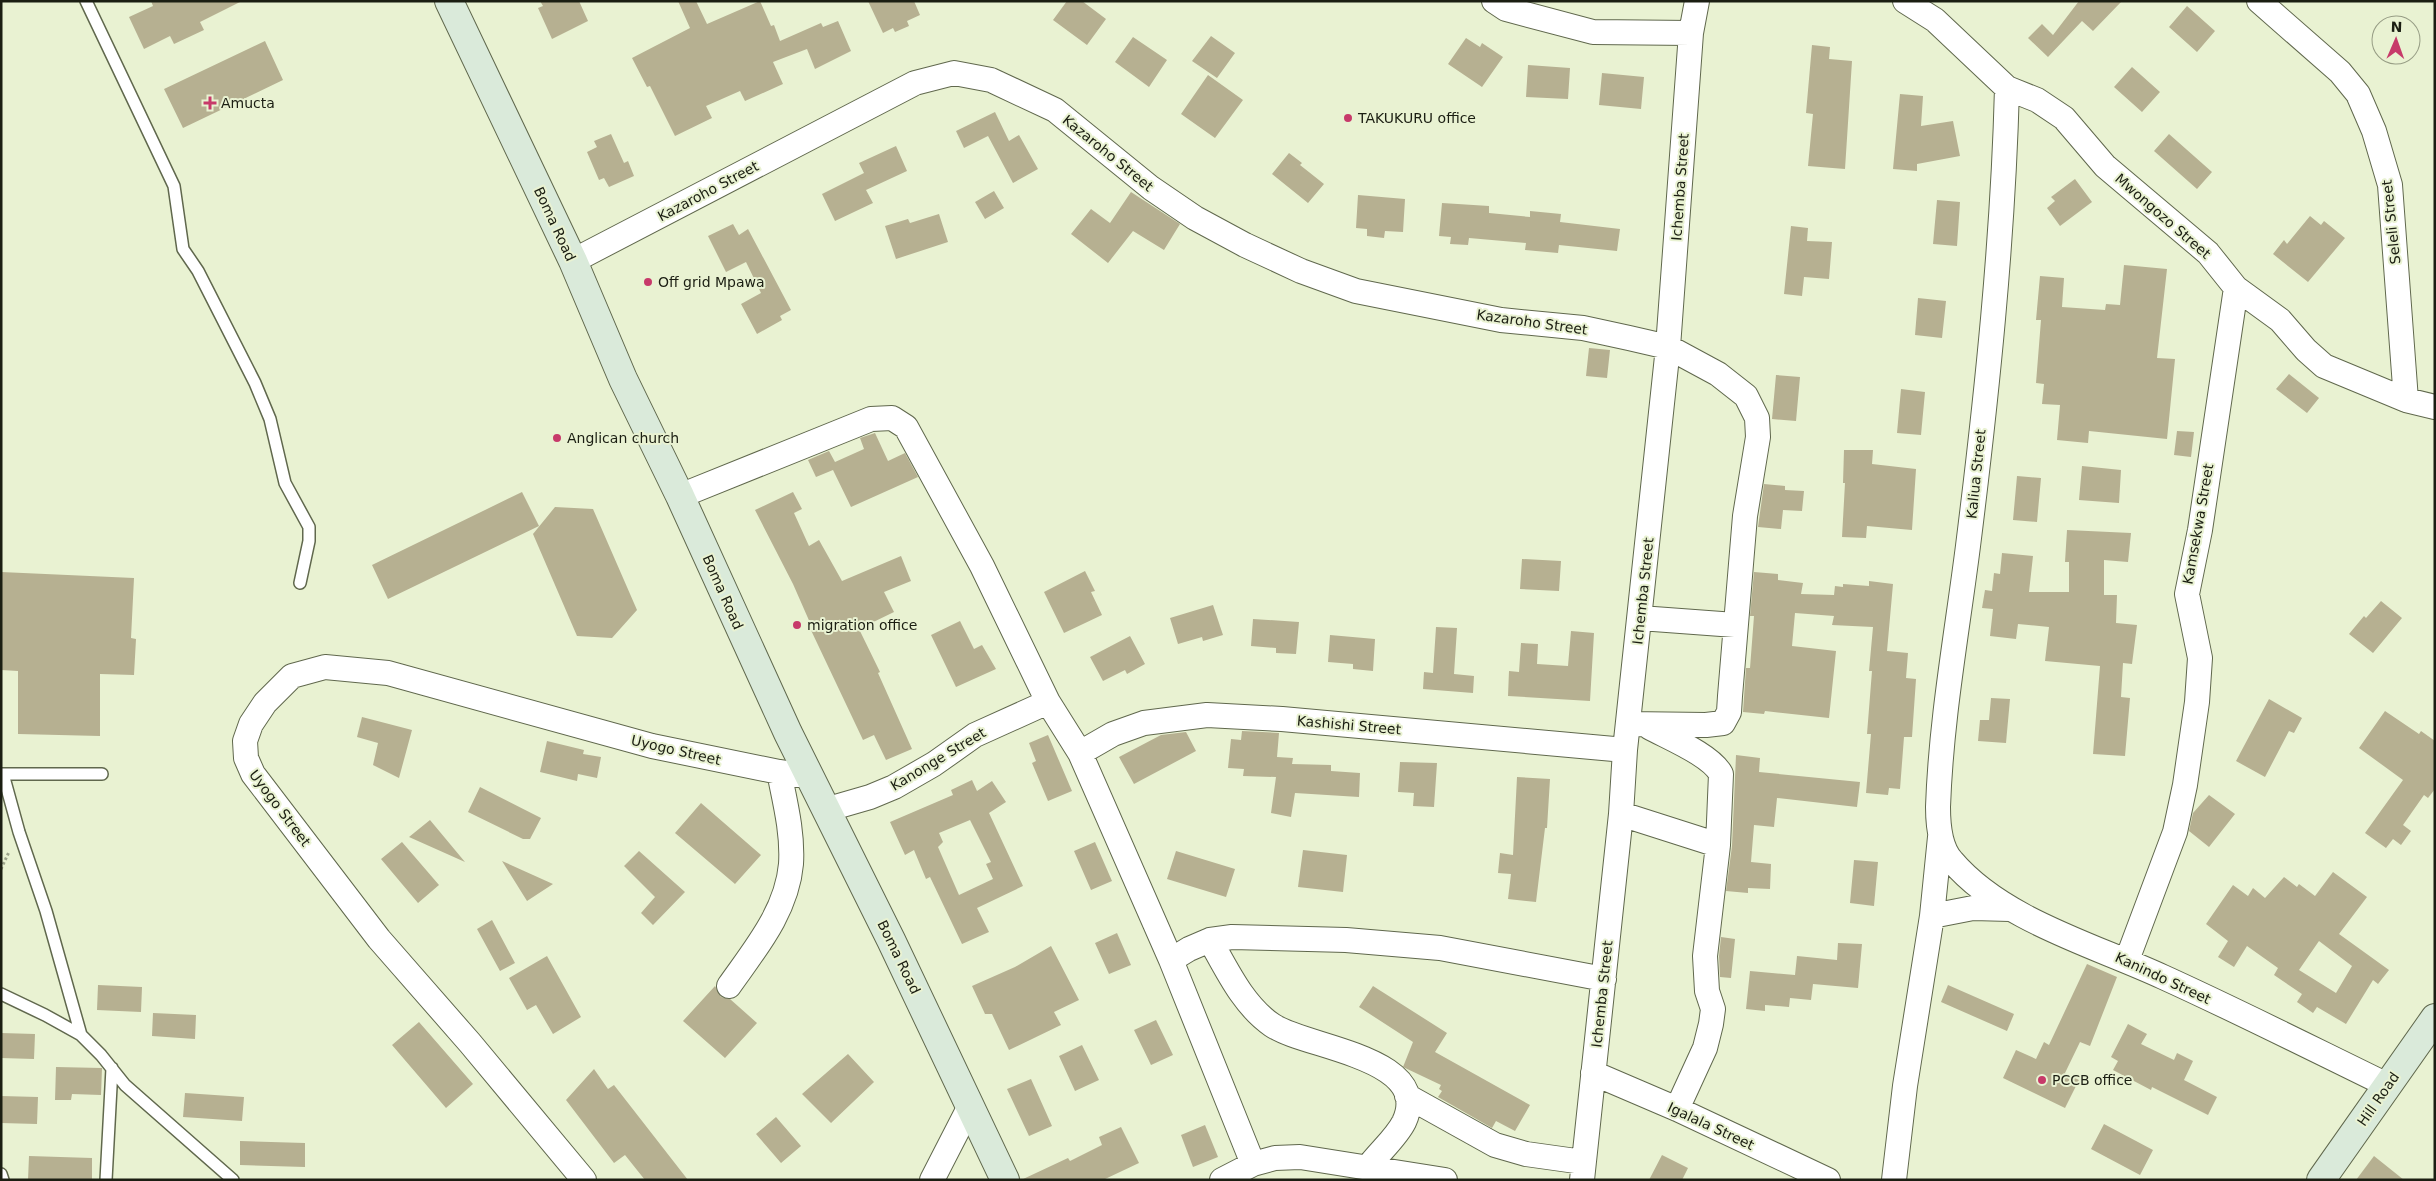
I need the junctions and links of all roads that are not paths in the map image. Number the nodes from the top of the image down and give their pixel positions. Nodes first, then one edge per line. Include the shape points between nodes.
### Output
1 (86, 1) edge
2 (1494, 1) edge
3 (1697, 1) edge
4 (1905, 1) edge
5 (2259, 1) edge
6 (454, 3) edge
7 (1692, 33) junction
8 (2008, 88) junction
9 (573, 261) junction
10 (2236, 288) junction
11 (1668, 348) junction
12 (2406, 400) junction
13 (2435, 407) edge
14 (680, 496) junction
15 (300, 583) dead end
16 (1640, 618) junction
17 (1735, 626) junction
18 (1048, 702) junction
19 (1637, 724) junction
20 (1625, 750) junction
21 (1080, 753) junction
22 (779, 772) junction
23 (2, 774) edge
24 (102, 774) dead end
25 (808, 776) junction
26 (825, 810) junction
27 (1621, 814) junction
28 (1718, 845) junction
29 (1944, 847) junction
30 (2011, 910) junction
31 (1932, 916) junction
32 (1210, 940) junction
33 (1171, 960) junction
34 (2127, 960) junction
35 (1604, 979) junction
36 (729, 986) dead end
37 (1, 994) edge
38 (2435, 1018) edge
39 (81, 1035) junction
40 (112, 1068) junction
41 (1593, 1073) junction
42 (2387, 1086) junction
43 (1407, 1096) junction
44 (970, 1106) junction
45 (1677, 1109) junction
46 (1452, 1122) junction
47 (1397, 1132) junction
48 (1253, 1164) junction
49 (1368, 1167) junction
50 (1582, 1171) edge
51 (1, 1174) edge
52 (228, 1177) edge
53 (3, 1180) edge
54 (106, 1180) edge
55 (584, 1180) edge
56 (932, 1180) edge
57 (1005, 1180) edge
58 (1222, 1180) edge
59 (1445, 1180) edge
60 (1828, 1180) edge
61 (1894, 1180) edge
62 (2321, 1180) edge

1 - 15 lane via 174,186 183,249 198,271 270,419 285,483 309,527
2 - 7 street via 1506,9 1593,32
3 - 7 street, Ichemba Street
4 - 8 street, Mwongozo Street via 1935,20
5 - 12 street, Seleli Street via 2340,72 2358,94 2374,131 2390,185
6 - 9 main road, Boma Road
7 - 11 street, Ichemba Street
8 - 10 street, Mwongozo Street via 2038,100 2064,118 2105,166 2208,253
8 - 29 street, Kaliua Street via 1997,279 1942,744 1938,811
9 - 11 street, Kazaroho Street via 915,82 954,74 991,80 1055,110 1151,188 1195,218 1300,271 1356,291 1501,320 1583,328
9 - 14 main road, Boma Road
10 - 12 street, Mwongozo Street via 2280,320 2324,366
10 - 34 street, Kamsekwa Street via 2200,530 2186,594 2200,658 2185,785 2175,832
11 - 16 street, Ichemba Street
11 - 17 street, Kazaroho Street via 1718,374 1746,396 1757,418 1758,437
12 - 13 street, Mwongozo Street
14 - 18 street via 871,419 892,418 906,427 952,508
14 - 25 main road, Boma Road
16 - 17 street
16 - 19 street, Ichemba Street
17 - 19 street, Kazaroho Street via 1729,712 1723,723 1706,726
18 - 21 street
18 - 26 street, Kanonge Street via 975,735 900,784
19 - 20 street, Ichemba Street
19 - 28 street via 1717,767 1721,774
20 - 21 street, Kashishi Street via 1207,715 1144,723 1113,734
20 - 27 street, Ichemba Street
21 - 33 street
22 - 25 street, Uyogo Street
22 - 36 street via 789,826 791,863 788,884 780,907
22 - 55 street, Uyogo Street via 606,734 388,673 325,668 292,676 265,703 250,724 245,741 246,758 253,774 379,939
23 - 24 lane
23 - 39 lane
25 - 26 main road, Boma Road
26 - 44 main road, Boma Road
27 - 28 street
27 - 35 street, Ichemba Street
28 - 45 street via 1705,956 1707,991 1713,1009 1711,1024 1705,1048
29 - 30 street, Kanindo Street via 1982,890
29 - 31 street
30 - 31 street via 1973,908
30 - 34 street, Kanindo Street
31 - 61 street via 1910,1048
32 - 33 street
32 - 35 street via 1239,937 1346,940 1432,947
32 - 43 street via 1239,991 1255,1011 1296,1037 1374,1062 1391,1073
33 - 48 street
34 - 42 street, Kanindo Street
35 - 41 street, Ichemba Street
37 - 39 lane
38 - 42 main road, Hill Road
39 - 40 lane
40 - 52 lane via 125,1085
40 - 54 lane
41 - 45 street, Igalala Street
41 - 50 street, Ichemba Street
42 - 62 main road, Hill Road
43 - 46 street
43 - 47 street via 1404,1122
44 - 56 street
44 - 57 main road, Boma Road
45 - 60 street, Igalala Street
46 - 47 street
46 - 50 street via 1495,1145
47 - 49 street
48 - 49 street via 1275,1158 1300,1157
48 - 58 street
49 - 59 street
51 - 53 lane

